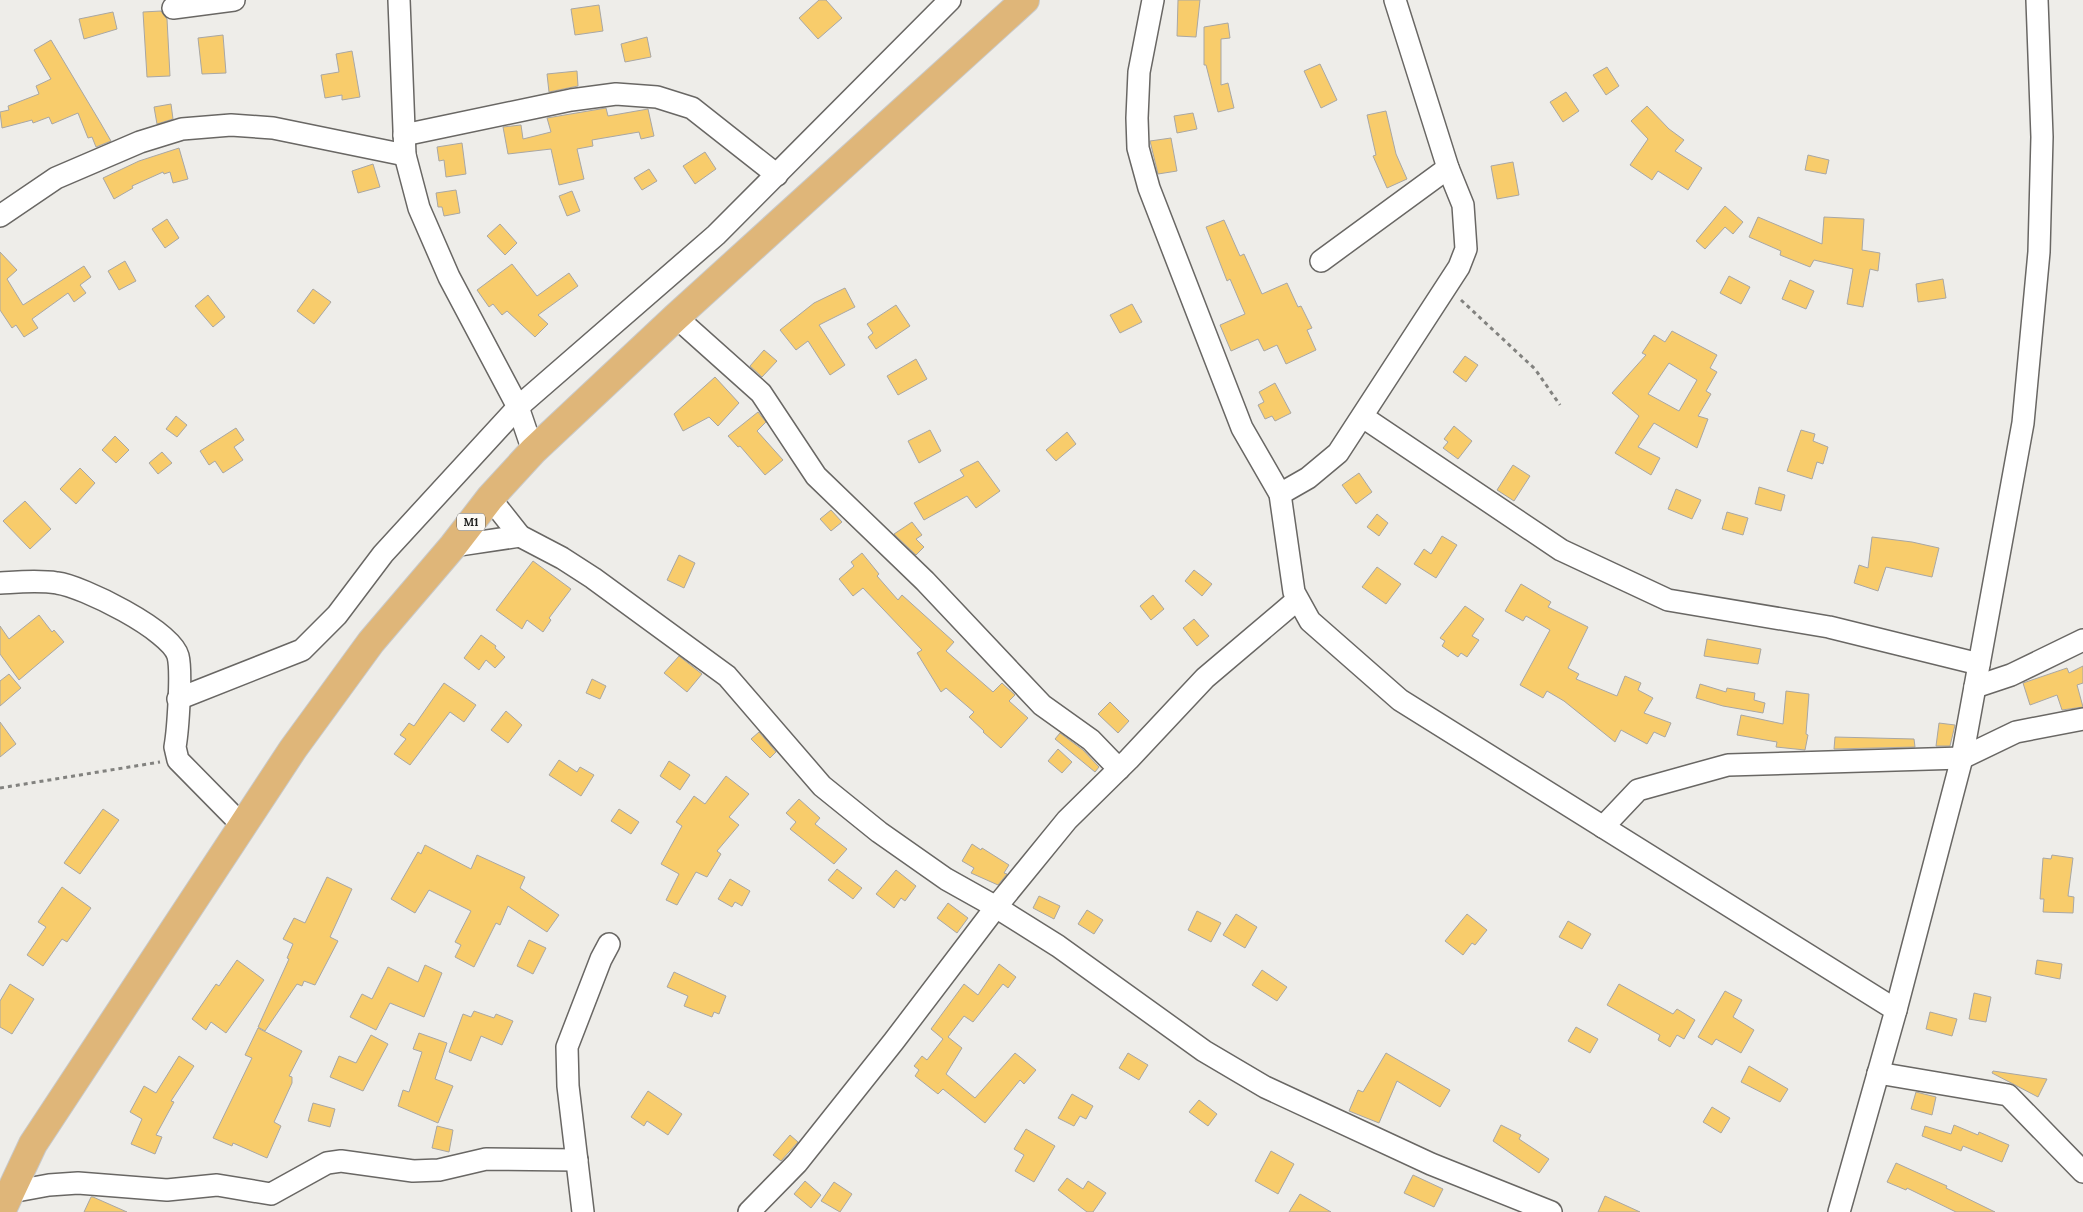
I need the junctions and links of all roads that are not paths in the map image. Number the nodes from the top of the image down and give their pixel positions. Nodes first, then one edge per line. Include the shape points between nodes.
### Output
1 (234, 0) edge
2 (399, 0) edge
3 (950, 0) edge
4 (1025, 0) edge
5 (1153, 0) edge
6 (1395, 0) edge
7 (2037, 0) edge
8 (173, 8) dead end
9 (404, 145) junction
10 (1448, 168) junction
11 (777, 175) junction
12 (0, 216) edge
13 (1321, 261) dead end
14 (676, 317) junction
15 (518, 407) junction
16 (1363, 417) junction
17 (533, 451) junction
18 (1280, 494) junction
19 (490, 498) junction
20 (520, 536) junction
21 (453, 546) junction
22 (0, 583) edge
23 (1297, 600) junction
24 (2083, 640) edge
25 (1979, 664) junction
26 (1975, 687) junction
27 (178, 699) junction
28 (2083, 719) edge
29 (1962, 758) junction
30 (1119, 769) junction
31 (242, 825) junction
32 (1603, 827) junction
33 (996, 907) junction
34 (609, 944) dead end
35 (1896, 1010) junction
36 (1878, 1073) junction
37 (577, 1160) junction
38 (2083, 1172) edge
39 (4, 1193) edge
40 (583, 1212) edge
41 (749, 1212) edge
42 (1551, 1212) edge
43 (1839, 1212) edge

1 - 8 street
2 - 9 street
3 - 11 street
4 - 14 highway, M1
5 - 18 street via 1139,72 1138,148 1148,188 1242,428
6 - 10 street
7 - 25 street via 2042,137 2039,252 2023,423
9 - 11 street via 571,100 616,94 657,97 692,108
9 - 12 street via 273,128 231,125 182,129 140,142 56,178
9 - 15 street via 419,208 449,277
10 - 13 street
10 - 16 street via 1463,205 1466,248 1459,267
11 - 15 street via 716,235
14 - 17 highway, M1
14 - 30 street via 761,393 816,476 925,581 1042,704 1091,740
15 - 17 street
15 - 27 street via 383,554 337,615 302,650
16 - 18 street via 1338,453 1324,466
16 - 25 street via 1561,550 1668,600 1829,627
17 - 19 highway, M1
18 - 23 street
19 - 20 street
19 - 21 highway, M1
20 - 21 street
20 - 33 street via 593,578 728,676 822,786 879,832 946,879
21 - 31 highway, M1 via 371,642
22 - 27 street via 58,583 92,594 140,620 165,637 178,654
23 - 30 street via 1205,678
23 - 32 street via 1310,620 1400,700
24 - 26 street via 2011,676
25 - 26 street
26 - 29 street
27 - 31 street via 175,747 178,760
28 - 29 street via 2016,732
29 - 32 street via 1728,765 1638,790
29 - 35 street
30 - 33 street via 1067,820
31 - 39 highway, M1
32 - 35 street
33 - 41 street via 797,1163
33 - 42 street via 1058,946 1204,1051 1265,1087 1431,1164
34 - 37 street via 567,1047
35 - 36 street
36 - 38 street via 2008,1095
36 - 43 street
37 - 39 street via 486,1158 439,1170 413,1171 341,1161 327,1163 272,1194 217,1185 167,1190 78,1183
37 - 40 street

